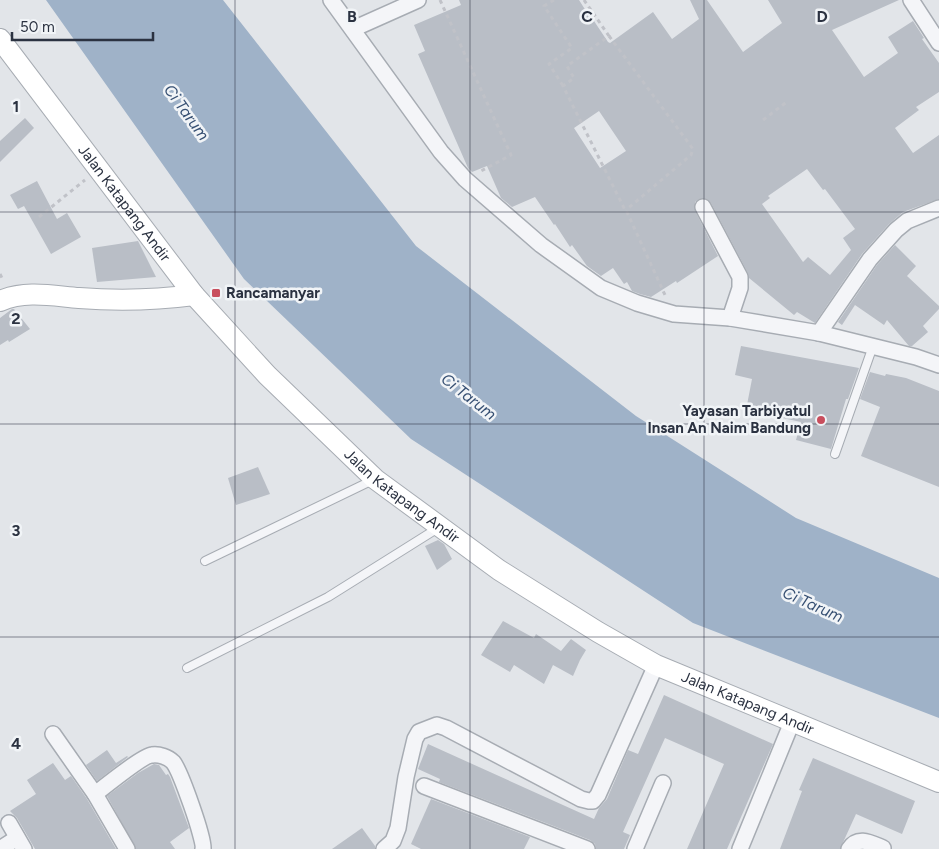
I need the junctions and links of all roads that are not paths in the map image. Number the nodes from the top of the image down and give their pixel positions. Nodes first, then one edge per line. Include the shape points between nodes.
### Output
1 (331, 0) edge
2 (418, 0) edge
3 (915, 1) edge
4 (353, 30) junction
5 (0, 39) edge
6 (939, 44) edge
7 (703, 208) dead end
8 (939, 208) edge
9 (194, 295) junction
10 (0, 301) edge
11 (730, 318) junction
12 (819, 333) junction
13 (873, 346) junction
14 (939, 365) edge
15 (835, 454) dead end
16 (375, 479) junction
17 (440, 526) junction
18 (204, 560) dead end
19 (656, 665) junction
20 (187, 668) dead end
21 (792, 722) junction
22 (53, 734) dead end
23 (939, 782) edge
24 (663, 783) dead end
25 (424, 786) dead end
26 (95, 794) junction
27 (8, 823) dead end
28 (20, 844) edge
29 (883, 848) edge
30 (0, 849) edge
31 (127, 849) edge
32 (203, 849) edge
33 (384, 849) edge
34 (586, 849) edge
35 (635, 849) edge
36 (740, 849) edge
37 (849, 849) edge

1 - 4 street
2 - 4 street
3 - 6 street
4 - 11 street via 441,152 465,179 541,245 602,288 637,303 674,314
5 - 9 street, Jalan Katapang Andir
7 - 11 street via 740,277 740,288
8 - 12 street via 907,221 896,230 870,259
9 - 10 street via 154,300 29,294
9 - 16 street, Jalan Katapang Andir via 267,376
11 - 12 street
12 - 13 street
13 - 14 street
13 - 15 lane
16 - 17 street, Jalan Katapang Andir
16 - 18 lane
17 - 19 street, Jalan Katapang Andir via 499,570
17 - 20 lane via 328,597
19 - 21 street, Jalan Katapang Andir
19 - 33 street via 593,801 581,799 437,725 419,732 415,738 398,828 393,841
21 - 23 street, Jalan Katapang Andir
21 - 36 street
22 - 26 street
24 - 35 street
25 - 34 street
26 - 31 street
26 - 32 street via 150,754 162,755 173,763 196,818
27 - 28 street
28 - 30 street
29 - 37 street via 867,840

